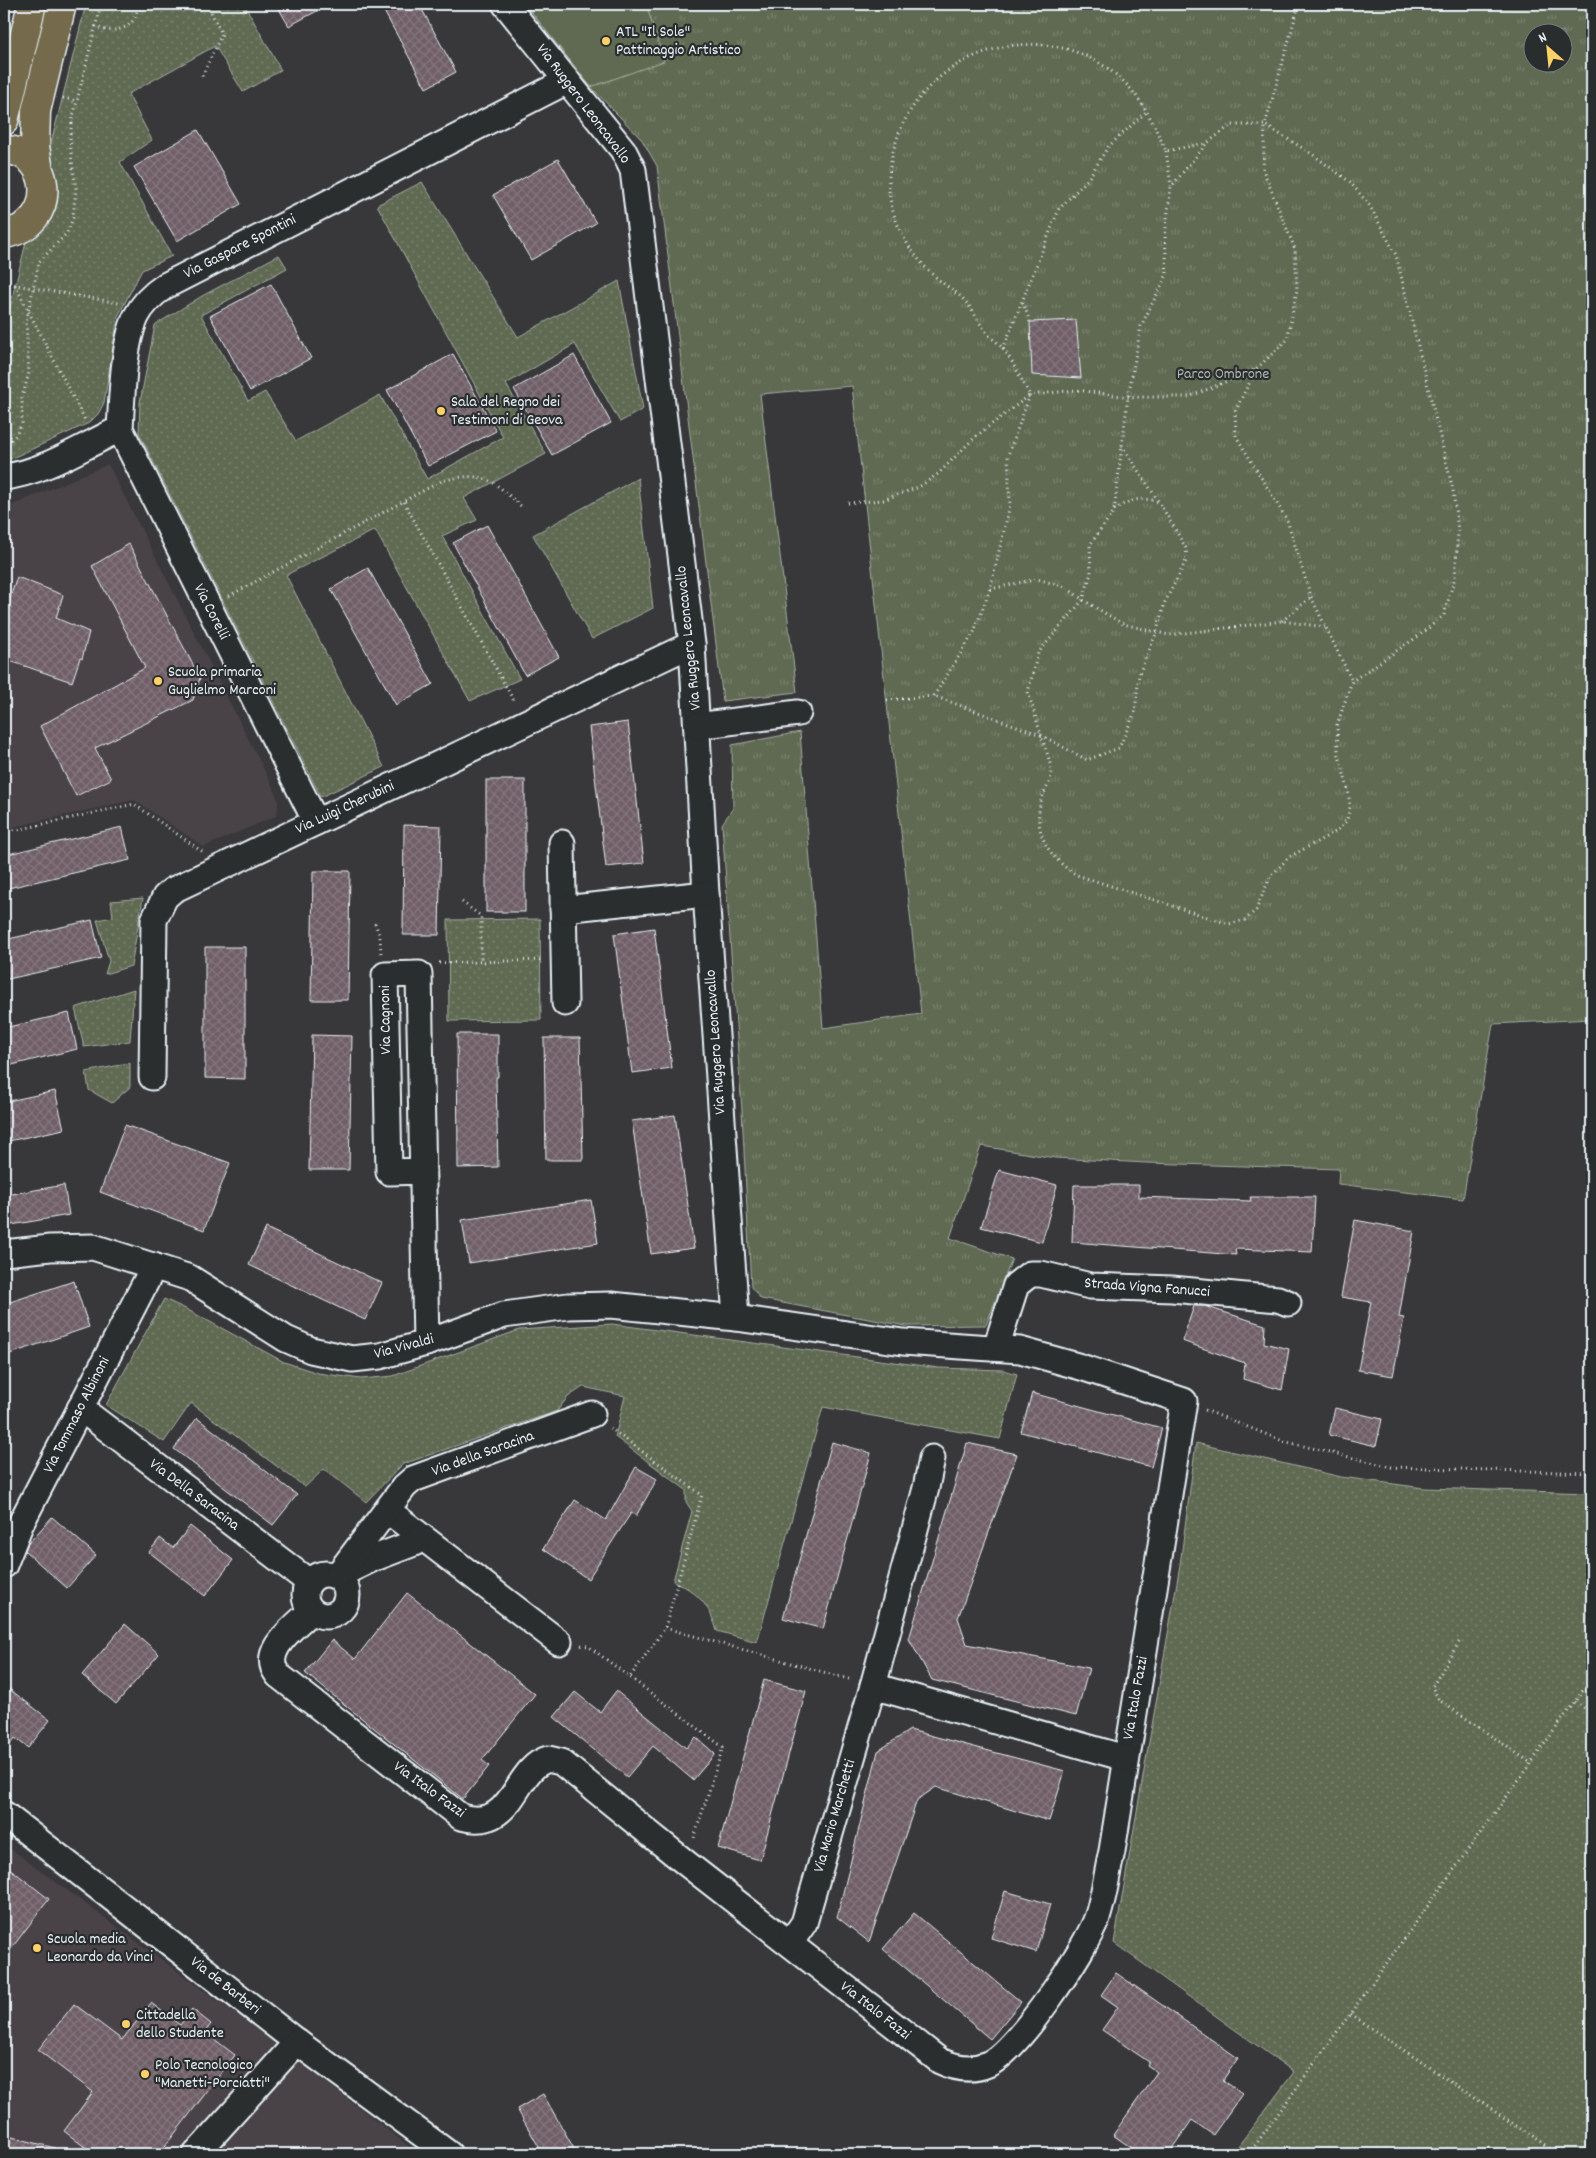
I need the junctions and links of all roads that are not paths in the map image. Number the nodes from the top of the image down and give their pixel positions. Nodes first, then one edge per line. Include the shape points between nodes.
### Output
1 (32, 4) edge
2 (62, 4) edge
3 (506, 4) edge
4 (567, 81) junction
5 (4, 122) edge
6 (4, 150) edge
7 (39, 171) junction
8 (15, 230) edge
9 (4, 253) edge
10 (120, 429) junction
11 (4, 477) edge
12 (692, 644) junction
13 (798, 713) dead end
14 (697, 726) junction
15 (316, 822) junction
16 (562, 843) dead end
17 (706, 894) junction
18 (563, 909) junction
19 (565, 1003) dead end
20 (152, 1077) dead end
21 (423, 1171) junction
22 (4, 1253) edge
23 (154, 1266) junction
24 (1288, 1303) dead end
25 (736, 1318) junction
26 (426, 1343) junction
27 (996, 1348) junction
28 (80, 1408) junction
29 (592, 1414) road end
30 (932, 1458) dead end
31 (387, 1510) junction
32 (420, 1537) junction
33 (4, 1565) edge
34 (337, 1576) junction
35 (309, 1582) junction
36 (311, 1611) junction
37 (559, 1642) road end
38 (873, 1686) junction
39 (1126, 1758) junction
40 (4, 1814) edge
41 (790, 1943) junction
42 (292, 2047) junction
43 (196, 2154) edge
44 (449, 2154) edge

1 - 5 main road
2 - 7 main road via 36,111 35,146
3 - 4 street, Via Ruggero Leoncavallo
4 - 10 street, Via Gaspare Spontini via 156,292 142,307 132,327
4 - 12 street, Via Ruggero Leoncavallo via 623,150 633,170
6 - 7 main road via 20,154
7 - 8 main road via 43,182 42,207 35,218
8 - 9 main road
10 - 11 street via 43,466
10 - 15 street, Via Corelli
12 - 14 street, Via Ruggero Leoncavallo
12 - 15 street, Via Luigi Cherubini
13 - 14 street
14 - 17 street, Via Ruggero Leoncavallo
15 - 20 street, Via Luigi Cherubini via 173,890 162,902 154,920
16 - 18 street
17 - 18 street
17 - 25 street, Via Ruggero Leoncavallo
18 - 19 street
21 - 21 street, Via Cagnoni via 389,1172 385,974 419,974
21 - 26 street, Via Cagnoni
22 - 23 street, Via Vivaldi via 93,1247
23 - 26 street, Via Vivaldi via 190,1278 286,1339 329,1356 352,1359 380,1356
23 - 28 street, Via Tommaso Albinoni
24 - 27 street, Strada Vigna Fanucci via 1278,1299 1172,1289 1090,1286 1030,1274 1016,1285
25 - 26 street, Via Vivaldi via 611,1305 568,1306 504,1315
25 - 27 street via 894,1341
27 - 39 street, Via Italo Fazzi via 1020,1350 1081,1367 1184,1401
28 - 33 street, Via Tommaso Albinoni via 20,1525
28 - 35 street, Via Della Saracina
29 - 31 street, Via della Saracina via 413,1479
30 - 38 street, Via Mario Marchetti
31 - 32 street
31 - 34 street, Via della Saracina
32 - 34 street via 414,1543
32 - 37 street
34 - 35 street via 319,1574
34 - 36 street via 348,1594 343,1608 324,1617
35 - 36 street via 304,1600
36 - 41 street, Via Italo Fazzi via 277,1646 272,1656 274,1669 461,1817 478,1820 495,1815 537,1764 555,1759
38 - 39 street
38 - 41 street, Via Mario Marchetti via 804,1923
39 - 41 street, Via Italo Fazzi via 1112,1851 1096,1920 1060,1983 1020,2036 987,2065 969,2069 940,2062
40 - 42 street, Via de Barberi
42 - 43 street
42 - 44 street, Via de Barberi

